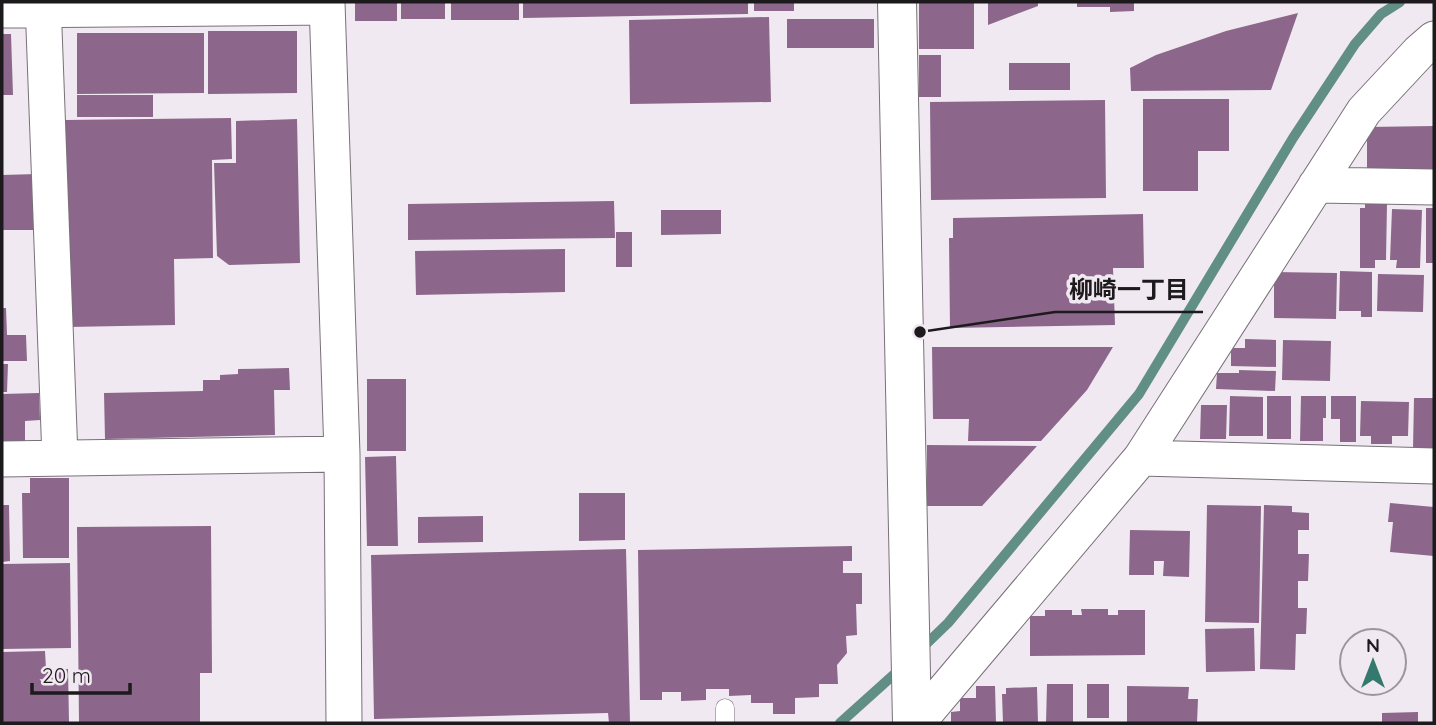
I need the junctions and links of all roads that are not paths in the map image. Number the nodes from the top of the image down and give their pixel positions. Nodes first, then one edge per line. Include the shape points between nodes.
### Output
1 (897, 2) edge
2 (327, 5) edge
3 (43, 6) edge
4 (2, 10) edge
5 (1434, 40) edge
6 (1316, 185) junction
7 (1434, 187) edge
8 (342, 454) junction
9 (61, 458) junction
10 (1141, 458) junction
11 (2, 459) edge
12 (1434, 466) edge
13 (914, 712) edge
14 (344, 723) edge

1 - 13 street
2 - 3 street
2 - 8 street
3 - 4 street
3 - 9 street
5 - 6 street via 1364,111
6 - 7 street
6 - 10 street
8 - 9 street
8 - 14 street
9 - 11 street
10 - 12 street
10 - 13 street

